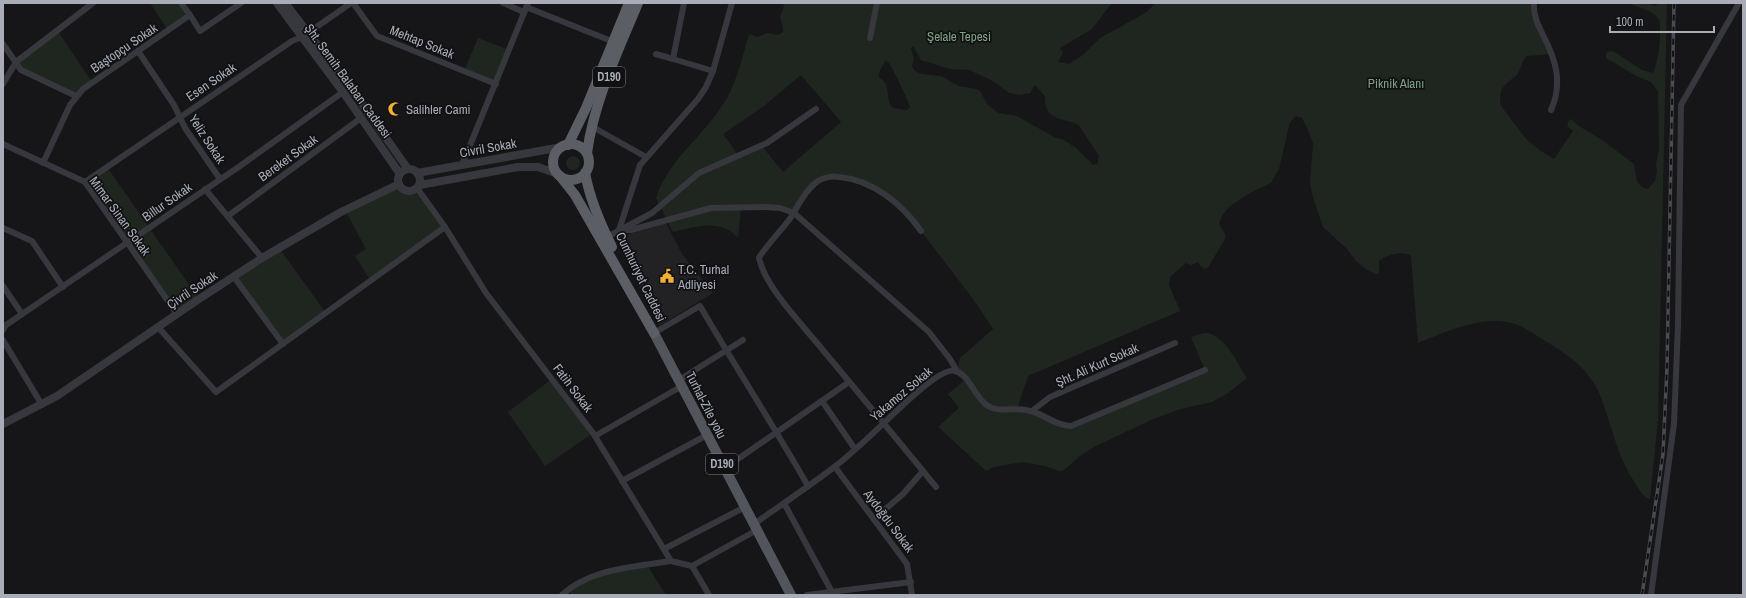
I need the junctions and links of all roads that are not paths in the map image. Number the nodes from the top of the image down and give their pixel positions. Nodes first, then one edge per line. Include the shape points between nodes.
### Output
1 (81, 3) edge
2 (93, 3) edge
3 (181, 3) edge
4 (241, 3) edge
5 (277, 3) edge
6 (285, 3) edge
7 (352, 3) edge
8 (503, 3) edge
9 (629, 3) edge
10 (638, 3) edge
11 (684, 3) edge
12 (732, 3) edge
13 (877, 3) edge
14 (1534, 3) edge
15 (1739, 3) edge
16 (526, 7) edge
17 (87, 8) junction
18 (190, 16) junction
19 (305, 35) junction
20 (870, 38) dead end
21 (614, 42) junction
22 (3, 44) edge
23 (138, 51) junction
24 (656, 54) dead end
25 (673, 59) junction
26 (16, 62) junction
27 (713, 71) junction
28 (3, 84) edge
29 (496, 84) junction
30 (343, 92) junction
31 (76, 96) junction
32 (816, 110) dead end
33 (1551, 110) dead end
34 (180, 117) junction
35 (361, 118) junction
36 (591, 126) junction
37 (3, 144) edge
38 (565, 146) junction
39 (587, 153) junction
40 (646, 157) junction
41 (43, 163) junction
42 (462, 165) junction
43 (408, 169) junction
44 (418, 173) junction
45 (586, 173) junction
46 (400, 174) junction
47 (559, 175) junction
48 (220, 179) junction
49 (84, 182) junction
50 (399, 184) junction
51 (418, 186) junction
52 (205, 189) junction
53 (794, 213) junction
54 (228, 216) junction
55 (445, 227) junction
56 (3, 228) edge
57 (619, 230) junction
58 (921, 231) dead end
59 (607, 237) junction
60 (127, 243) junction
61 (262, 258) junction
62 (234, 277) junction
63 (3, 286) edge
64 (63, 287) junction
65 (22, 314) junction
66 (177, 314) junction
67 (158, 327) junction
68 (3, 330) edge
69 (654, 333) junction
70 (3, 340) edge
71 (743, 340) dead end
72 (1174, 343) dead end
73 (283, 344) junction
74 (726, 351) junction
75 (1205, 370) dead end
76 (957, 371) junction
77 (849, 382) junction
78 (680, 383) junction
79 (822, 401) junction
80 (42, 405) junction
81 (1032, 411) junction
82 (883, 423) junction
83 (3, 424) edge
84 (777, 432) junction
85 (707, 434) junction
86 (595, 436) junction
87 (855, 449) junction
88 (835, 467) junction
89 (725, 468) junction
90 (923, 471) junction
91 (622, 481) junction
92 (808, 486) junction
93 (936, 487) dead end
94 (784, 503) junction
95 (745, 507) junction
96 (874, 519) junction
97 (756, 527) junction
98 (664, 550) junction
99 (671, 561) junction
100 (692, 566) junction
101 (911, 582) junction
102 (832, 592) junction
103 (562, 595) edge
104 (709, 595) edge
105 (792, 595) edge
106 (807, 595) edge
107 (912, 595) edge
108 (1651, 595) edge

1 - 17 street
2 - 17 street
3 - 18 street
4 - 18 street via 200,31
5 - 19 street, Şht. Semih Balaban Caddesi
6 - 19 street, Şht. Semih Balaban Caddesi
7 - 19 street, Esen Sokak
7 - 29 street, Mehtap Sokak via 377,36
8 - 16 street
9 - 21 highway, D190
10 - 36 highway, Cumhuriyet Caddesi / D190
11 - 25 street
12 - 27 street
13 - 20 street
14 - 33 street via 1537,24 1557,68 1558,83
15 - 108 street via 1681,105 1674,424
16 - 21 street
16 - 29 street
17 - 26 street
18 - 23 street, Baştopçu Sokak
19 - 30 street, Şht. Semih Balaban Caddesi
19 - 34 street, Esen Sokak via 292,40
19 - 43 street, Şht. Semih Balaban Caddesi via 352,90
21 - 38 highway, D190 via 581,120
22 - 26 street
23 - 31 street, Baştopçu Sokak
23 - 34 street, Yeliz Sokak
24 - 25 street
25 - 27 street
26 - 28 street
26 - 31 street via 21,70
27 - 40 street via 698,99
29 - 42 street
30 - 35 street, Şht. Semih Balaban Caddesi
30 - 48 street, Billur Sokak
31 - 41 street, Baştopçu Sokak
32 - 57 street via 767,143 699,173 652,212
34 - 48 street, Yeliz Sokak
34 - 49 street, Esen Sokak
35 - 46 street, Şht. Semih Balaban Caddesi
35 - 54 street, Bereket Sokak
36 - 39 highway, Cumhuriyet Caddesi / D190
36 - 40 street
37 - 41 street, Mimar Sinan Sokak
38 - 39 highway via 577,145
38 - 42 street, Civril Sokak
38 - 47 highway via 556,154 554,160
39 - 45 highway, Cumhuriyet Caddesi via 589,165
40 - 57 street via 638,168
41 - 49 street, Mimar Sinan Sokak
42 - 44 street, Civril Sokak
43 - 44 street
43 - 46 street
44 - 51 street
45 - 47 highway via 572,180
45 - 59 highway, Cumhuriyet Caddesi / D190 via 591,199
46 - 50 street
47 - 51 street, Civril Sokak via 538,168 518,167
47 - 69 highway, Cumhuriyet Caddesi / D190 via 575,195
48 - 52 street, Billur Sokak
49 - 60 street, Mimar Sinan Sokak
50 - 51 street via 406,191 412,191
50 - 61 street, Çivril Sokak via 341,212
51 - 55 street, Fatih Sokak
52 - 54 street
52 - 60 street, Billur Sokak
53 - 57 street via 780,208 765,207 711,208 631,230
53 - 58 street via 808,191 820,180 850,178 870,185 893,200
53 - 76 street via 929,332
53 - 77 street via 759,258 773,287
54 - 61 street
55 - 73 street
55 - 86 street, Fatih Sokak via 486,293
56 - 64 street via 32,241
57 - 59 street
59 - 69 highway, Cumhuriyet Caddesi / D190
60 - 64 street, Billur Sokak
60 - 66 street, Mimar Sinan Sokak
61 - 62 street, Çivril Sokak
62 - 66 street, Çivril Sokak
62 - 73 street
63 - 65 street
64 - 65 street, Billur Sokak
65 - 68 street, Billur Sokak
66 - 67 street, Çivril Sokak
67 - 73 street via 216,392
67 - 80 street, Çivril Sokak
69 - 74 street via 700,306
69 - 78 main road, Turhal-Zile yolu / D190
70 - 80 street
71 - 74 street
72 - 81 street, Şht. Ali Kurt Sokak via 1050,397
74 - 78 street
74 - 84 street
75 - 81 street via 1077,425 1063,425
76 - 81 street via 989,407
76 - 82 street, Yakamoz Sokak via 949,370 922,388
77 - 79 street
77 - 82 street
78 - 85 main road, Turhal-Zile yolu / D190
78 - 86 street
79 - 84 street
79 - 87 street
80 - 83 street, Çivril Sokak
82 - 87 street, Yakamoz Sokak
82 - 90 street
84 - 89 street
84 - 92 street
85 - 89 main road, Turhal-Zile yolu / D190
85 - 91 street
86 - 91 street, Fatih Sokak
87 - 88 street, Yakamoz Sokak
88 - 92 street, Yakamoz Sokak
88 - 96 street, Aydoğdu Sokak
89 - 95 main road, Turhal-Zile yolu / D190
90 - 93 street
90 - 96 street via 903,494
91 - 98 street, Fatih Sokak
92 - 94 street, Yakamoz Sokak
94 - 97 street, Yakamoz Sokak
94 - 102 street
95 - 97 main road, Turhal-Zile yolu / D190
95 - 98 street
96 - 101 street, Aydoğdu Sokak via 908,564
97 - 100 street, Yakamoz Sokak
97 - 105 main road, Turhal-Zile yolu / D190
98 - 99 street, Fatih Sokak
99 - 100 street
99 - 103 street via 592,576 577,583
100 - 104 street
101 - 102 street
101 - 107 street, Aydoğdu Sokak
102 - 106 street

